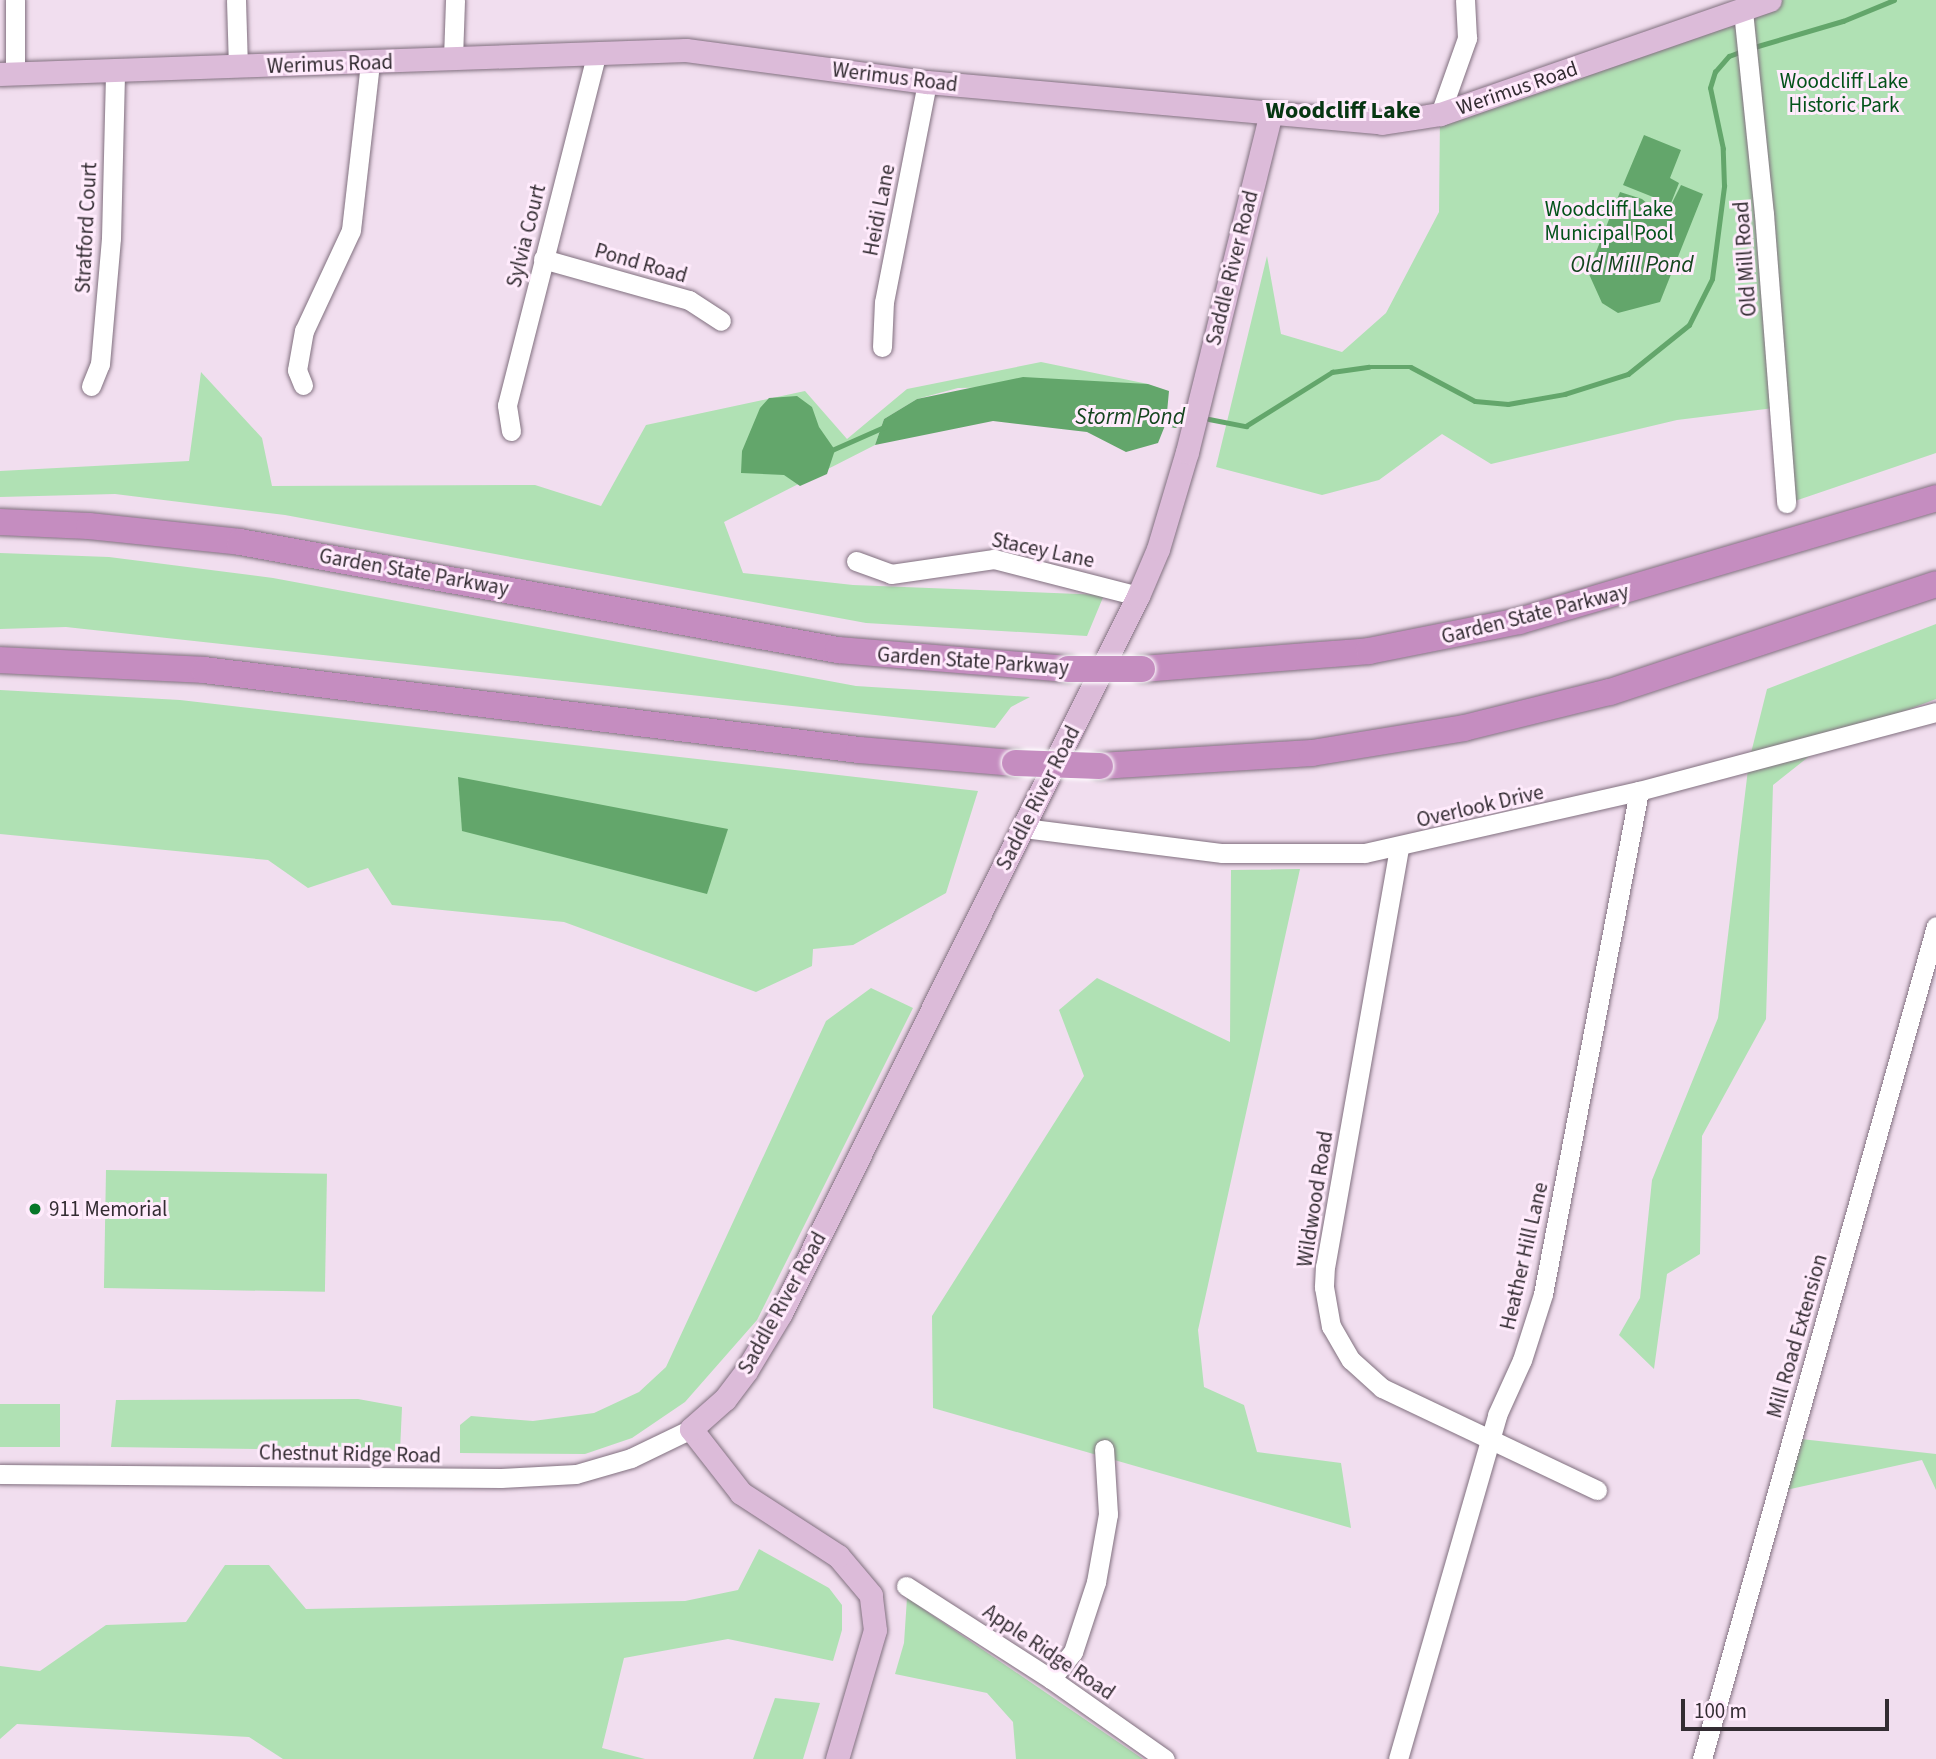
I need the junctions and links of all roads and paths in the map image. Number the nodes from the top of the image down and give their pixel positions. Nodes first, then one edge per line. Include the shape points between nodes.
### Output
1 (15, 0) edge
2 (236, 0) edge
3 (455, 0) edge
4 (1465, 0) edge
5 (1723, 0) edge
6 (1755, 4) edge
7 (1701, 26) junction
8 (597, 52) junction
9 (453, 58) junction
10 (370, 64) junction
11 (238, 67) junction
12 (115, 71) junction
13 (7, 74) edge
14 (927, 82) junction
15 (1440, 114) junction
16 (1270, 116) junction
17 (543, 259) junction
18 (721, 321) dead end
19 (882, 347) dead end
20 (303, 385) dead end
21 (91, 386) dead end
22 (511, 431) dead end
23 (1936, 498) edge
24 (1786, 503) dead end
25 (0, 522) edge
26 (856, 561) dead end
27 (1936, 584) edge
28 (1139, 596) junction
29 (0, 660) edge
30 (1936, 712) edge
31 (1639, 791) junction
32 (1024, 828) junction
33 (1398, 848) junction
34 (1936, 926) edge
35 (691, 1429) junction
36 (1490, 1440) junction
37 (1104, 1449) dead end
38 (0, 1474) edge
39 (1597, 1490) dead end
40 (906, 1586) dead end
41 (1051, 1679) junction
42 (837, 1759) edge
43 (1165, 1759) edge
44 (1398, 1759) edge
45 (1702, 1759) edge

1 - 13 street
2 - 11 street
3 - 9 street
4 - 15 street via 1467,38
5 - 7 main road
6 - 7 main road, Werimus Road
6 - 24 street, Old Mill Road via 1746,39
7 - 15 main road, Werimus Road
8 - 9 main road, Werimus Road
8 - 14 main road, Werimus Road via 685,50
8 - 17 street, Sylvia Court
9 - 10 main road, Werimus Road
10 - 11 main road, Werimus Road
10 - 20 street via 351,230 304,331 297,370
11 - 12 main road, Werimus Road
12 - 13 main road, Werimus Road
12 - 21 street, Stratford Court via 111,238 100,364
14 - 16 main road, Werimus Road
14 - 19 street, Heidi Lane via 884,302
15 - 16 main road, Werimus Road via 1373,123
16 - 28 main road, Saddle River Road via 1187,452
17 - 18 street, Pond Road via 689,300
17 - 22 street, Sylvia Court via 507,405
23 - 25 highway, Garden State Parkway, bridge via 1494,627 1357,652 1142,669 1068,669 838,650 240,542
26 - 28 street, Stacey Lane via 891,574 994,559
27 - 29 highway, bridge via 1682,670 1488,723 1312,753 1100,766 859,750 217,671
28 - 32 main road, Saddle River Road
30 - 31 street, Overlook Drive
31 - 33 street, Overlook Drive
31 - 36 street, Heather Hill Lane via 1543,1294
32 - 33 street, Overlook Drive via 1230,853
32 - 35 main road, Saddle River Road via 774,1325 725,1399
33 - 36 street, Wildwood Road via 1325,1266 1326,1308 1339,1343 1365,1375
34 - 45 street, Mill Road Extension
35 - 38 street, Chestnut Ridge Road via 631,1458 576,1474 490,1478
35 - 42 main road via 741,1493 838,1556 871,1595 875,1630
36 - 39 street, Wildwood Road
36 - 44 street, Heather Hill Lane
37 - 41 street via 1108,1514 1097,1581 1073,1652
40 - 41 street, Apple Ridge Road
41 - 43 street, Apple Ridge Road

